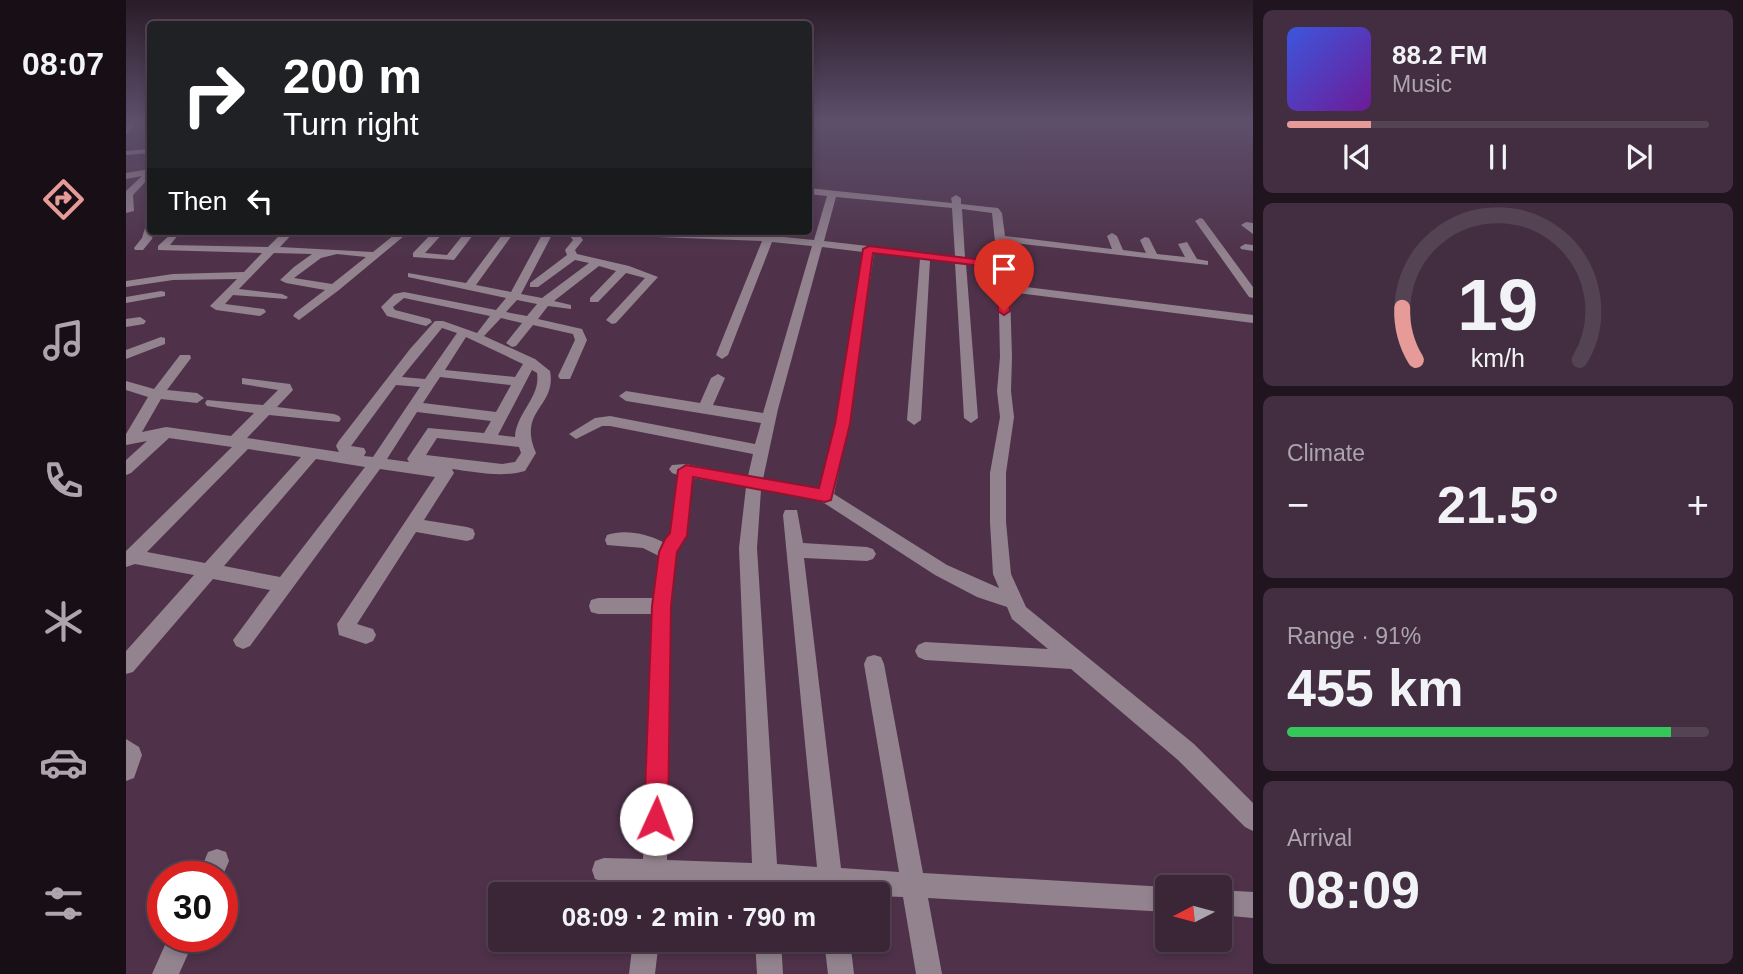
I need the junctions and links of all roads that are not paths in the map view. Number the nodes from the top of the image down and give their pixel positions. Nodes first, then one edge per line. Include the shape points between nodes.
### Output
1 (147, 173) edge
2 (126, 176) edge
3 (147, 176) edge
4 (812, 192) edge
5 (832, 194) junction
6 (957, 201) junction
7 (129, 211) dead end
8 (1200, 221) dead end
9 (148, 235) edge
10 (173, 235) edge
11 (286, 235) edge
12 (400, 235) edge
13 (436, 235) edge
14 (468, 235) edge
15 (507, 235) edge
16 (547, 235) edge
17 (575, 235) edge
18 (769, 235) edge
19 (1112, 236) dead end
20 (1238, 236) dead end
21 (1253, 237) edge
22 (1000, 238) junction
23 (1145, 240) dead end
24 (818, 244) junction
25 (1183, 244) dead end
26 (138, 248) dead end
27 (869, 249) junction
28 (271, 250) junction
29 (323, 251) junction
30 (1119, 253) junction
31 (375, 255) junction
32 (573, 256) junction
33 (925, 256) junction
34 (1153, 257) junction
35 (959, 260) junction
36 (595, 264) junction
37 (1003, 265) junction
38 (625, 268) junction
39 (245, 275) junction
40 (412, 275) dead end
41 (126, 284) edge
42 (534, 285) dead end
43 (469, 287) junction
44 (335, 288) junction
45 (1003, 288) junction
46 (229, 291) junction
47 (161, 294) dead end
48 (515, 295) junction
49 (1253, 295) edge
50 (282, 297) dead end
51 (126, 300) edge
52 (594, 300) dead end
53 (546, 301) junction
54 (567, 307) dead end
55 (260, 312) dead end
56 (500, 314) junction
57 (299, 316) dead end
58 (1253, 319) edge
59 (529, 320) junction
60 (611, 320) dead end
61 (140, 321) dead end
62 (426, 322) dead end
63 (126, 323) edge
64 (464, 331) junction
65 (483, 332) dead end
66 (161, 341) dead end
67 (512, 344) dead end
68 (126, 355) edge
69 (722, 355) dead end
70 (185, 358) dead end
71 (530, 362) junction
72 (565, 376) dead end
73 (718, 378) dead end
74 (435, 379) junction
75 (394, 380) junction
76 (247, 381) dead end
77 (519, 382) junction
78 (126, 385) edge
79 (157, 394) junction
80 (626, 396) dead end
81 (197, 398) dead end
82 (212, 403) dead end
83 (415, 407) junction
84 (705, 409) junction
85 (265, 410) junction
86 (126, 416) edge
87 (500, 418) junction
88 (971, 418) dead end
89 (143, 419) junction
90 (334, 419) dead end
91 (769, 419) junction
92 (914, 420) dead end
93 (166, 432) junction
94 (576, 433) dead end
95 (129, 439) edge
96 (488, 439) junction
97 (240, 442) junction
98 (526, 443) junction
99 (761, 450) junction
100 (313, 453) junction
101 (380, 459) junction
102 (126, 468) edge
103 (446, 473) junction
104 (479, 478) dead end
105 (753, 482) junction
106 (825, 496) junction
107 (791, 515) dead end
108 (413, 525) junction
109 (467, 534) dead end
110 (613, 541) dead end
111 (795, 550) junction
112 (668, 552) junction
113 (867, 554) dead end
114 (129, 559) edge
115 (210, 572) junction
116 (284, 585) junction
117 (1014, 601) junction
118 (598, 606) dead end
119 (662, 606) junction
120 (366, 635) dead end
121 (243, 640) dead end
122 (925, 651) dead end
123 (1076, 660) junction
124 (874, 664) dead end
125 (126, 665) edge
126 (126, 750) edge
127 (126, 770) edge
128 (1253, 819) edge
129 (604, 870) dead end
130 (649, 882) edge
131 (653, 882) edge
132 (766, 882) edge
133 (830, 882) edge
134 (911, 884) junction
135 (890, 885) edge
136 (1155, 899) edge
137 (1232, 904) edge
138 (1253, 905) edge
139 (175, 952) edge
140 (645, 952) edge
141 (769, 952) edge
142 (838, 952) edge
143 (165, 974) edge
144 (642, 974) edge
145 (770, 974) edge
146 (841, 974) edge
147 (929, 974) edge

1 - 2 street
3 - 7 street via 128,194
4 - 5 street
5 - 6 street
5 - 24 street
6 - 22 street via 995,210
6 - 35 street
8 - 49 street
9 - 26 street
10 - 28 street via 162,248
11 - 28 street
12 - 31 street
13 - 14 street via 417,255 450,258
15 - 43 street
16 - 48 street
17 - 32 street via 578,240 570,250
18 - 24 street
18 - 69 street
19 - 30 street
20 - 21 street
22 - 30 street
22 - 37 street
23 - 34 street
24 - 27 street
24 - 91 street
25 - 34 street via 1199,262
27 - 33 street
27 - 106 street via 842,424
28 - 29 street
28 - 39 street
29 - 31 street
29 - 44 street via 286,280
30 - 34 street
31 - 44 street
32 - 36 street
32 - 42 street
33 - 35 street
33 - 92 street
35 - 37 street
35 - 88 street
36 - 38 street
36 - 53 street
37 - 45 street
38 - 52 street
38 - 60 street via 652,277
39 - 41 street
39 - 46 street
40 - 43 street
43 - 48 street
44 - 57 street
45 - 58 street
45 - 117 street via 1007,417 998,473 998,522 1002,574
46 - 50 street
46 - 55 street via 216,307
47 - 51 street
48 - 53 street
48 - 56 street
53 - 54 street
53 - 59 street
56 - 59 street
56 - 62 street via 404,295 387,307 391,313
56 - 65 street
59 - 67 street
59 - 72 street via 571,329 581,336
61 - 63 street
64 - 71 street
64 - 74 street via 435,372
64 - 75 street via 439,324
66 - 68 street
70 - 79 street
71 - 77 street
71 - 98 street via 543,371 545,383 524,427
73 - 84 street
74 - 75 street
74 - 77 street
74 - 83 street
75 - 101 street via 343,449
76 - 85 street via 285,387
77 - 87 street
78 - 79 street
79 - 81 street
79 - 89 street
80 - 84 street
82 - 85 street
83 - 87 street
83 - 101 street
84 - 91 street
85 - 90 street
85 - 97 street
86 - 89 street
87 - 96 street
89 - 95 street
91 - 99 street
93 - 95 street
93 - 97 street
93 - 102 street
94 - 99 street via 610,421
96 - 98 street
96 - 98 street via 433,432 415,459 512,469 526,460
97 - 100 street
97 - 114 street
99 - 105 street
100 - 101 street
100 - 115 street
101 - 103 street
101 - 116 street
103 - 104 street
103 - 108 street
105 - 106 street
105 - 112 street via 682,470 678,536
105 - 132 street via 748,548
106 - 117 street via 942,570
107 - 111 street
108 - 109 street
108 - 120 street via 346,624 346,629
110 - 112 street via 645,541
111 - 113 street
111 - 133 street
112 - 119 street
114 - 115 street
115 - 116 street
115 - 125 street
116 - 121 street
117 - 123 street via 1019,613
118 - 119 street
119 - 131 street
122 - 123 street
123 - 128 street via 1186,752
124 - 134 street
126 - 127 street via 131,755
129 - 130 street
134 - 135 street
134 - 136 street
134 - 147 street
137 - 138 street
139 - 143 street
140 - 144 street
141 - 145 street
142 - 146 street

